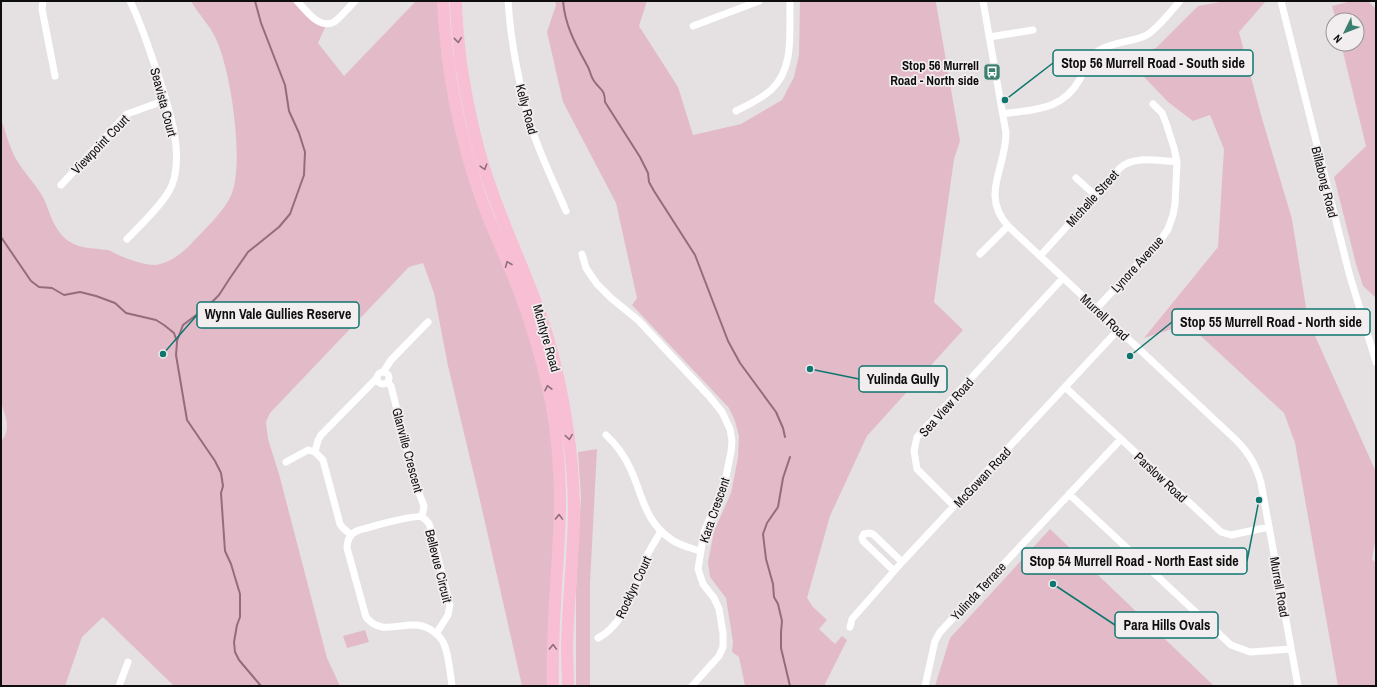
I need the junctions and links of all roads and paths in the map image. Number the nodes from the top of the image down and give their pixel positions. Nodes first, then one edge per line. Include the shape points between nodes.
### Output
1 (43, 1) edge
2 (130, 1) edge
3 (298, 1) edge
4 (355, 1) edge
5 (443, 1) edge
6 (456, 1) edge
7 (508, 1) edge
8 (759, 1) edge
9 (790, 1) edge
10 (982, 1) edge
11 (1180, 1) edge
12 (1281, 1) edge
13 (693, 26) dead end
14 (1033, 30) dead end
15 (990, 37) junction
16 (55, 76) dead end
17 (166, 100) junction
18 (1153, 104) dead end
19 (736, 111) dead end
20 (1003, 114) junction
21 (1177, 162) junction
22 (1076, 178) dead end
23 (61, 185) dead end
24 (1095, 195) junction
25 (566, 211) dead end
26 (1008, 226) junction
27 (127, 239) dead end
28 (582, 254) dead end
29 (980, 254) dead end
30 (1040, 256) junction
31 (1063, 278) junction
32 (1096, 308) junction
33 (428, 322) dead end
34 (1118, 330) junction
35 (1376, 362) edge
36 (384, 371) junction
37 (377, 378) junction
38 (388, 383) junction
39 (1065, 387) junction
40 (606, 435) dead end
41 (1121, 438) junction
42 (315, 452) junction
43 (286, 462) dead end
44 (1069, 494) junction
45 (954, 506) junction
46 (422, 517) junction
47 (1269, 527) junction
48 (661, 531) junction
49 (351, 535) junction
50 (700, 551) junction
51 (902, 562) junction
52 (894, 571) junction
53 (850, 627) dead end
54 (436, 634) junction
55 (598, 638) dead end
56 (1291, 649) junction
57 (128, 662) dead end
58 (119, 686) edge
59 (452, 686) edge
60 (553, 686) edge
61 (568, 686) edge
62 (692, 686) edge
63 (925, 686) edge
64 (1298, 686) edge

1 - 16 street via 42,9
2 - 17 street, Seavista Court via 141,22
3 - 4 street via 308,14 319,22 327,23 334,22
60 -> 5 main road, McIntyre Road via 560,506 552,412 535,336 521,294 482,201 464,145 451,80
6 -> 61 main road, McIntyre Road via 458,40 469,115 493,195 540,312 554,359 567,422 574,508 567,648
7 - 25 street, Kelly Road via 515,61 529,117
8 - 13 street
9 - 19 street via 789,52 783,75 765,94
10 - 15 street, Murrell Road
11 - 20 street via 1146,35 1097,52 1089,61 1072,92 1060,102 1042,108
12 - 35 street, Billabong Road via 1348,273
14 - 15 street
15 - 20 street, Murrell Road
17 - 23 street, Viewpoint Court via 127,114
17 - 27 street, Seavista Court via 175,136 176,164 172,185 167,196
18 - 21 street, Lynore Avenue via 1162,113 1166,122
20 - 26 street, Murrell Road via 1005,148 994,195 1000,215
21 - 24 street, Michelle Street via 1128,162
21 - 32 street, Lynore Avenue via 1174,215 1168,229
22 - 24 street
24 - 30 street, Michelle Street
26 - 29 street
26 - 30 street, Murrell Road
28 - 50 street, Kara Crescent via 586,268 600,287 638,320 718,406 728,423 732,441 731,452 722,492 706,527
30 - 31 street, Murrell Road
31 - 32 street, Murrell Road
31 - 45 street, Sea View Road via 917,438 914,451 917,469
32 - 34 street, Murrell Road
33 - 36 street via 391,360
34 - 39 street, McGowan Road
34 - 47 street, Murrell Road via 1248,453 1258,472
36 - 37 street via 379,373
36 - 38 street via 389,374
37 - 38 street via 380,384
37 - 42 street via 321,435
38 - 46 street, Glanville Crescent via 391,386 415,482 424,506
39 - 41 street, Parslow Road
39 - 45 street, McGowan Road
40 - 48 street via 630,468 647,513
41 - 44 street, Yulinda Terrace
41 - 47 street, Parslow Road via 1221,532 1231,535
42 - 43 street via 308,450
42 - 49 street via 323,460 340,524
44 - 56 street via 1231,645 1250,652
44 - 63 street, Yulinda Terrace via 940,632 935,641
45 - 51 street, McGowan Road
46 - 49 street, Bellevue Circuit via 411,517 359,530
46 - 54 street, Bellevue Circuit via 430,525 450,605 448,615
47 - 56 street, Murrell Road
48 - 50 street via 677,543
48 - 55 street, Rocklyn Court via 644,562 622,614 612,629
49 - 54 street via 347,548 369,621 384,628 413,624 430,629
50 - 62 street, Kara Crescent via 700,576 718,609 723,642 719,656
51 - 52 street, McGowan Road
51 - 52 street via 874,535 864,534 863,541
52 - 53 street, McGowan Road via 852,619
54 - 59 street via 444,643
56 - 64 street, Murrell Road
57 - 58 street

